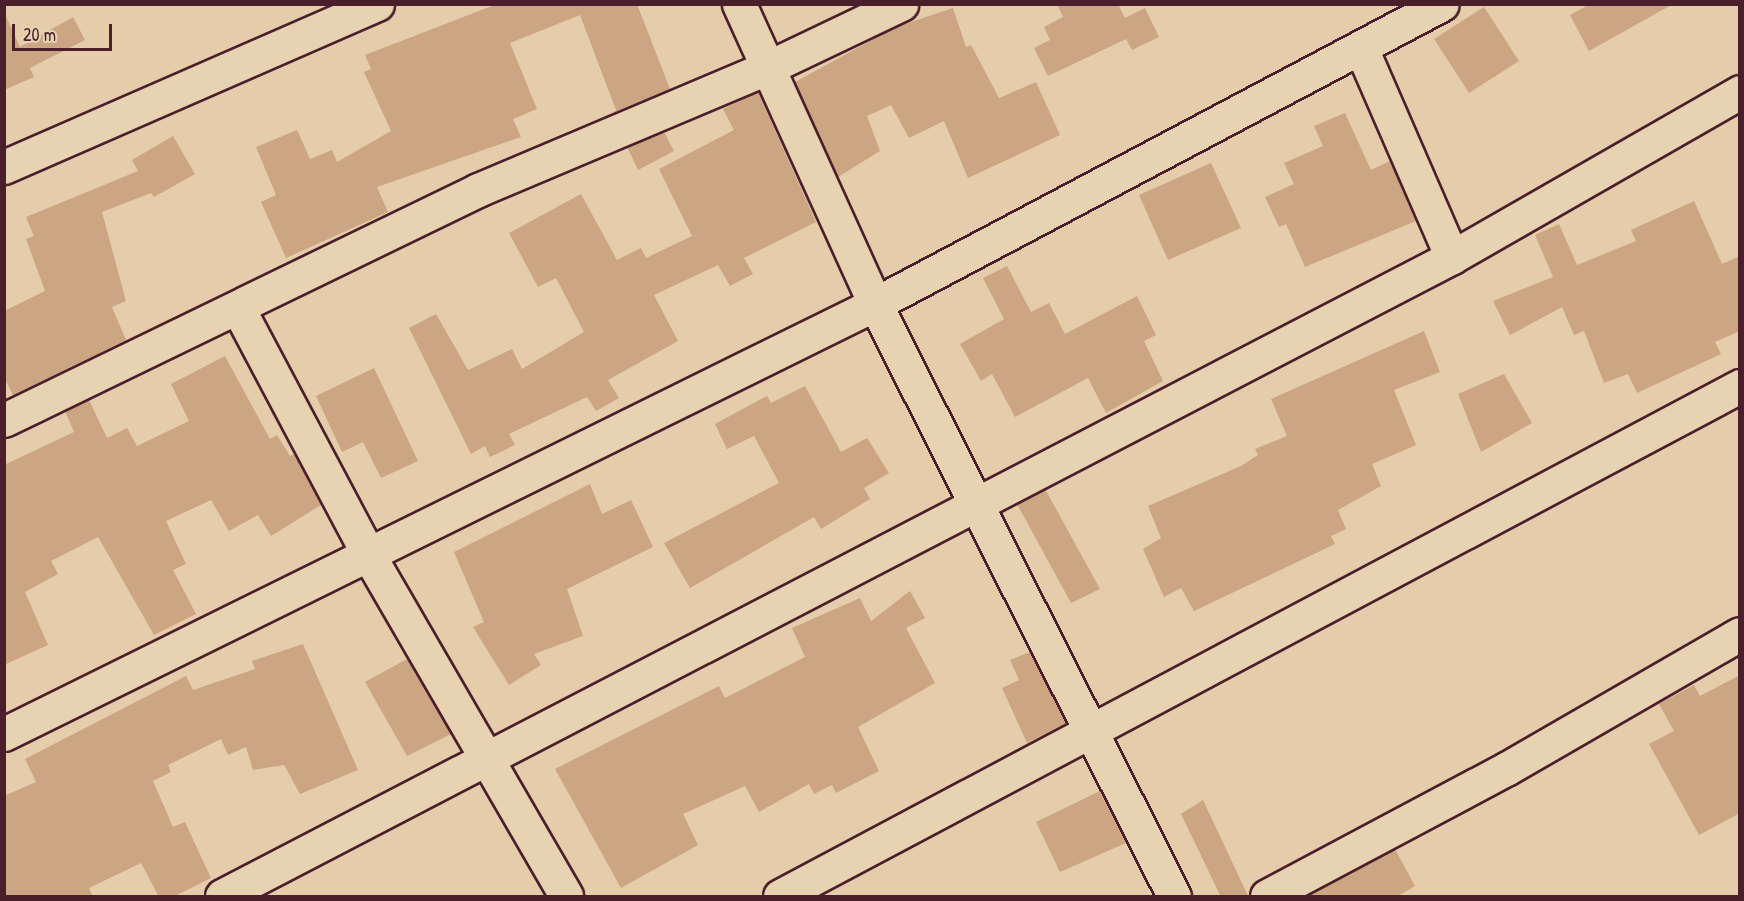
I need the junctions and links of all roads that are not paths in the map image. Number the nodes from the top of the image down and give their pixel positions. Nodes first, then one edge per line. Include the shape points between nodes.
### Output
1 (377, 4) edge
2 (739, 4) edge
3 (901, 4) edge
4 (1442, 4) edge
5 (1362, 48) junction
6 (765, 69) junction
7 (1740, 92) edge
8 (4, 167) edge
9 (1452, 257) junction
10 (875, 304) junction
11 (238, 308) junction
12 (1740, 386) edge
13 (4, 420) edge
14 (977, 504) junction
15 (368, 554) junction
16 (1740, 633) edge
17 (1092, 731) junction
18 (4, 734) edge
19 (487, 760) junction
20 (222, 897) edge
21 (566, 897) edge
22 (780, 897) edge
23 (1174, 897) edge
24 (1267, 897) edge

1 - 8 street
2 - 6 street
3 - 6 street
4 - 5 street
5 - 9 street
5 - 10 street
6 - 10 street
6 - 11 street via 478,190
7 - 9 street
9 - 14 street
10 - 14 street
10 - 15 street
11 - 13 street
11 - 15 street
12 - 17 street
14 - 17 street
14 - 19 street
15 - 18 street
15 - 19 street
16 - 24 street via 1506,768
17 - 22 street
17 - 23 street
19 - 20 street
19 - 21 street

